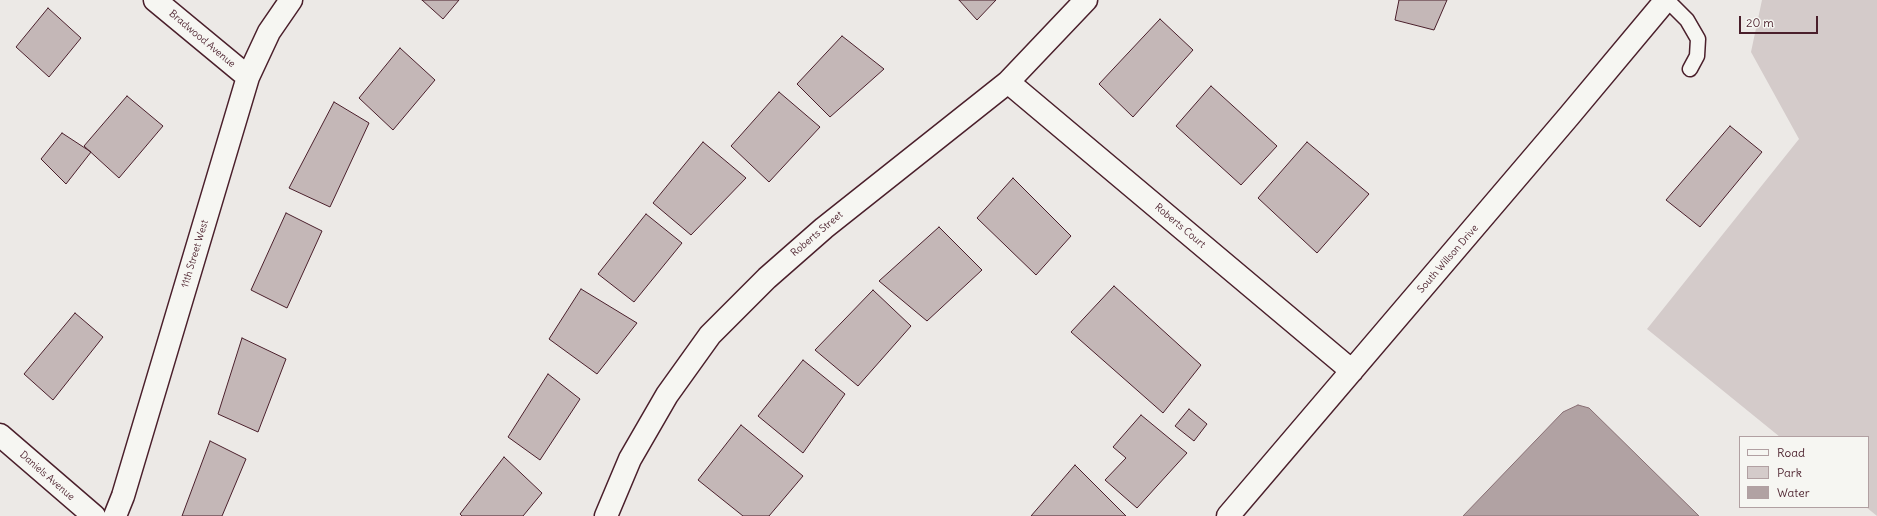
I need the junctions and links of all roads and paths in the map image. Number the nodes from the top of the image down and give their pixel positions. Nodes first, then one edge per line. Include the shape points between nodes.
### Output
1 (155, 0) edge
2 (291, 0) edge
3 (1086, 0) edge
4 (1666, 0) edge
5 (1690, 69) dead end
6 (248, 77) junction
7 (1008, 82) junction
8 (1352, 371) junction
9 (0, 435) edge
10 (94, 516) edge
11 (115, 516) edge
12 (606, 516) edge
13 (1228, 516) edge

1 - 6 street, Bradwood Avenue
2 - 6 street, 11th Street West via 269,32
3 - 7 street, Roberts Street
4 - 5 lane via 1687,20 1698,39 1697,56
4 - 8 street, South Willson Drive
6 - 11 street, 11th Street West
7 - 8 street, Roberts Court
7 - 12 street, Roberts Street via 824,228 767,278 710,334 667,395 630,459
8 - 13 street, South Willson Drive
9 - 10 street, Daniels Avenue

